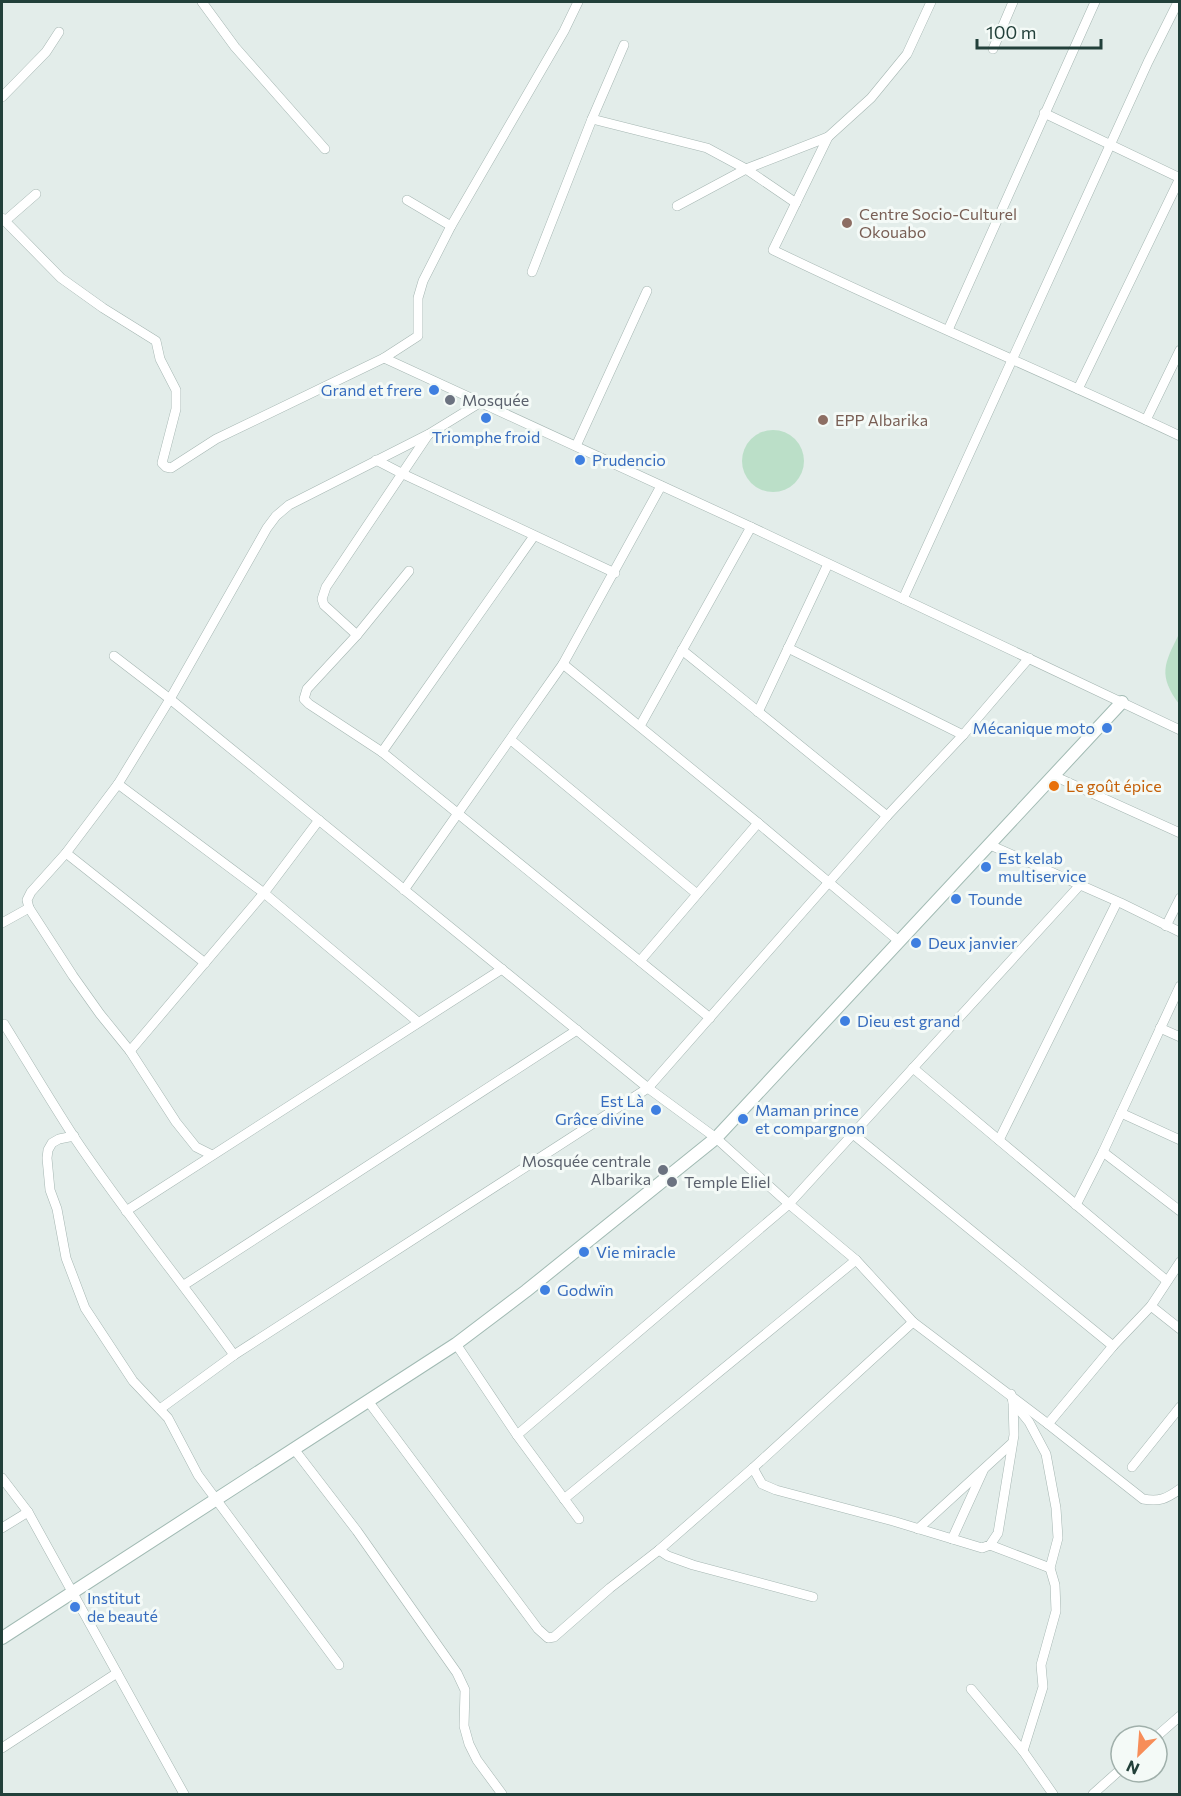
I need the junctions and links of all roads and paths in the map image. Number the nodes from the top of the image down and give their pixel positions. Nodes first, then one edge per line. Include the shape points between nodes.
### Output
1 (202, 2) edge
2 (578, 2) edge
3 (931, 2) edge
4 (1013, 2) edge
5 (1095, 2) edge
6 (1178, 2) edge
7 (59, 32) dead end
8 (624, 45) dead end
9 (993, 49) dead end
10 (2, 97) edge
11 (1044, 113) junction
12 (592, 119) junction
13 (828, 137) junction
14 (1111, 145) junction
15 (325, 149) dead end
16 (746, 169) junction
17 (1179, 178) edge
18 (36, 195) dead end
19 (407, 200) dead end
20 (796, 203) junction
21 (677, 206) dead end
22 (3, 219) edge
23 (451, 226) junction
24 (531, 272) dead end
25 (647, 291) dead end
26 (948, 330) junction
27 (1179, 350) edge
28 (384, 358) junction
29 (1012, 359) junction
30 (1078, 389) junction
31 (481, 402) junction
32 (1146, 420) junction
33 (429, 434) junction
34 (1179, 436) edge
35 (576, 446) junction
36 (376, 460) junction
37 (403, 474) junction
38 (662, 486) junction
39 (751, 527) junction
40 (534, 536) junction
41 (828, 564) junction
42 (409, 571) dead end
43 (615, 573) junction
44 (903, 599) junction
45 (357, 634) junction
46 (788, 648) junction
47 (682, 650) junction
48 (114, 656) dead end
49 (1029, 658) junction
50 (563, 664) junction
51 (170, 699) junction
52 (1122, 702) junction
53 (758, 712) junction
54 (640, 726) junction
55 (1179, 730) edge
56 (963, 735) junction
57 (511, 740) junction
58 (382, 752) junction
59 (1054, 776) junction
60 (118, 784) junction
61 (458, 814) junction
62 (887, 816) junction
63 (319, 820) junction
64 (758, 823) junction
65 (1179, 833) edge
66 (990, 845) junction
67 (66, 853) junction
68 (829, 882) junction
69 (1080, 885) junction
70 (404, 890) junction
71 (264, 893) junction
72 (697, 894) junction
73 (1179, 898) edge
74 (1117, 902) junction
75 (29, 908) junction
76 (2, 923) edge
77 (1166, 926) junction
78 (1179, 932) edge
79 (900, 942) junction
80 (640, 961) junction
81 (205, 963) junction
82 (502, 969) junction
83 (1179, 986) edge
84 (710, 1018) junction
85 (418, 1022) junction
86 (4, 1024) dead end
87 (1160, 1028) junction
88 (576, 1030) junction
89 (1179, 1037) edge
90 (130, 1051) junction
91 (913, 1068) junction
92 (648, 1088) junction
93 (1121, 1113) junction
94 (853, 1134) junction
95 (74, 1136) junction
96 (716, 1138) junction
97 (999, 1140) junction
98 (1179, 1140) edge
99 (1103, 1152) junction
100 (213, 1155) junction
101 (789, 1204) junction
102 (1076, 1205) junction
103 (126, 1211) junction
104 (1179, 1211) edge
105 (856, 1260) junction
106 (1179, 1262) edge
107 (1167, 1281) junction
108 (184, 1285) junction
109 (1151, 1306) junction
110 (913, 1322) junction
111 (1179, 1329) edge
112 (456, 1344) junction
113 (1113, 1346) junction
114 (234, 1355) junction
115 (1012, 1398) junction
116 (368, 1401) junction
117 (1179, 1407) edge
118 (160, 1409) junction
119 (1036, 1414) junction
120 (1029, 1422) junction
121 (1048, 1424) junction
122 (517, 1435) junction
123 (1013, 1440) junction
124 (294, 1449) junction
125 (1132, 1467) dead end
126 (753, 1468) junction
127 (984, 1469) junction
128 (2, 1478) edge
129 (1179, 1490) edge
130 (217, 1498) junction
131 (564, 1499) junction
132 (28, 1512) junction
133 (579, 1519) dead end
134 (2, 1528) edge
135 (918, 1529) junction
136 (952, 1539) junction
137 (990, 1545) junction
138 (659, 1550) junction
139 (1050, 1568) junction
140 (73, 1592) junction
141 (813, 1597) dead end
142 (2, 1638) edge
143 (339, 1665) dead end
144 (117, 1673) junction
145 (971, 1689) dead end
146 (2, 1749) edge
147 (1023, 1751) junction
148 (1109, 1780) edge
149 (184, 1794) edge
150 (502, 1794) edge
151 (1053, 1794) edge
152 (1093, 1794) edge

1 - 15 street via 235,47
2 - 23 street
3 - 13 street via 907,54 871,98
4 - 9 street
5 - 11 street
6 - 14 street
7 - 10 street
8 - 12 street
11 - 14 street
11 - 26 street
12 - 16 street via 707,148
12 - 24 street
13 - 16 street
13 - 20 street
14 - 17 street
14 - 29 street
16 - 20 street
16 - 21 street
17 - 30 street
18 - 22 street
19 - 23 street
20 - 26 street via 773,250
22 - 28 street via 61,278 156,341 160,359 176,390 176,409 162,463 166,467 171,468 216,439
23 - 28 street via 420,290 418,336
25 - 35 street
26 - 29 street
27 - 32 street
28 - 31 street
29 - 30 street
29 - 44 street
30 - 32 street
31 - 33 street
31 - 35 street
32 - 34 street
33 - 36 street
33 - 37 street
35 - 38 street
36 - 37 street
36 - 51 street via 289,505 276,516
37 - 40 street
37 - 45 street via 326,587 322,599
38 - 39 street
38 - 43 street
39 - 41 street
39 - 47 street
40 - 43 street
40 - 58 street
41 - 44 street
41 - 46 street
42 - 45 street
43 - 50 street
44 - 49 street
45 - 58 street via 307,689 304,699
46 - 53 street
46 - 56 street
47 - 53 street
47 - 54 street
48 - 51 street
49 - 52 street
49 - 56 street
50 - 54 street
50 - 57 street
51 - 60 street
51 - 63 street
52 - 55 street
52 - 59 street
53 - 62 street
54 - 64 street
56 - 62 street
57 - 61 street
57 - 72 street
58 - 61 street
59 - 65 street
59 - 66 street
60 - 67 street
60 - 71 street
61 - 70 street
61 - 80 street
62 - 68 street
63 - 70 street
63 - 71 street
64 - 68 street
64 - 72 street
66 - 69 street
66 - 79 street
67 - 75 street via 31,892
67 - 81 street
68 - 79 street
68 - 84 street
69 - 74 street
69 - 91 street
70 - 82 street
71 - 81 street
71 - 85 street
72 - 80 street
73 - 77 street
74 - 77 street
74 - 97 street
75 - 76 street
75 - 90 street via 93,1005
77 - 78 street
79 - 96 street
80 - 84 street
81 - 90 street
82 - 85 street
82 - 88 street
83 - 87 street
84 - 92 street
85 - 100 street
86 - 95 street
87 - 89 street
87 - 93 street
88 - 92 street
88 - 108 street
90 - 100 street via 176,1122 196,1147
91 - 94 street
91 - 97 street
92 - 96 street
92 - 114 street
93 - 98 street
93 - 99 street
94 - 101 street
94 - 113 street
95 - 103 street
95 - 118 street via 52,1143 47,1158 50,1190 66,1258 85,1308 101,1335 133,1381
96 - 101 street
96 - 112 street
97 - 102 street
99 - 102 street
99 - 104 street
100 - 103 street
101 - 105 street
101 - 122 street
102 - 107 street
103 - 108 street
105 - 110 street
105 - 131 street
106 - 107 street
107 - 109 street
108 - 114 street
109 - 111 street
109 - 113 street
110 - 115 street
110 - 126 street
112 - 116 street
112 - 122 street
113 - 121 street
114 - 118 street
115 - 119 street
115 - 120 street
115 - 123 street
116 - 124 street
116 - 138 street via 548,1638
117 - 125 street
118 - 130 street via 198,1475
119 - 120 street
119 - 121 street
120 - 123 street
120 - 139 street via 1046,1454 1056,1508 1058,1538
121 - 129 street via 1143,1499 1164,1500
122 - 131 street
123 - 127 street
123 - 137 street via 998,1533
124 - 130 street
124 - 150 street via 458,1673 465,1690 464,1726 469,1744
126 - 135 street via 762,1484 776,1490
126 - 138 street
127 - 135 street
127 - 136 street
128 - 132 street
130 - 140 street
130 - 143 street
131 - 133 street
132 - 134 street
132 - 140 street
135 - 136 street
136 - 137 street via 982,1548
137 - 139 street
138 - 141 street via 693,1565
139 - 147 street via 1056,1611 1041,1665 1043,1687
140 - 142 street
140 - 144 street
144 - 146 street
144 - 149 street
145 - 147 street
147 - 151 street
148 - 152 street

